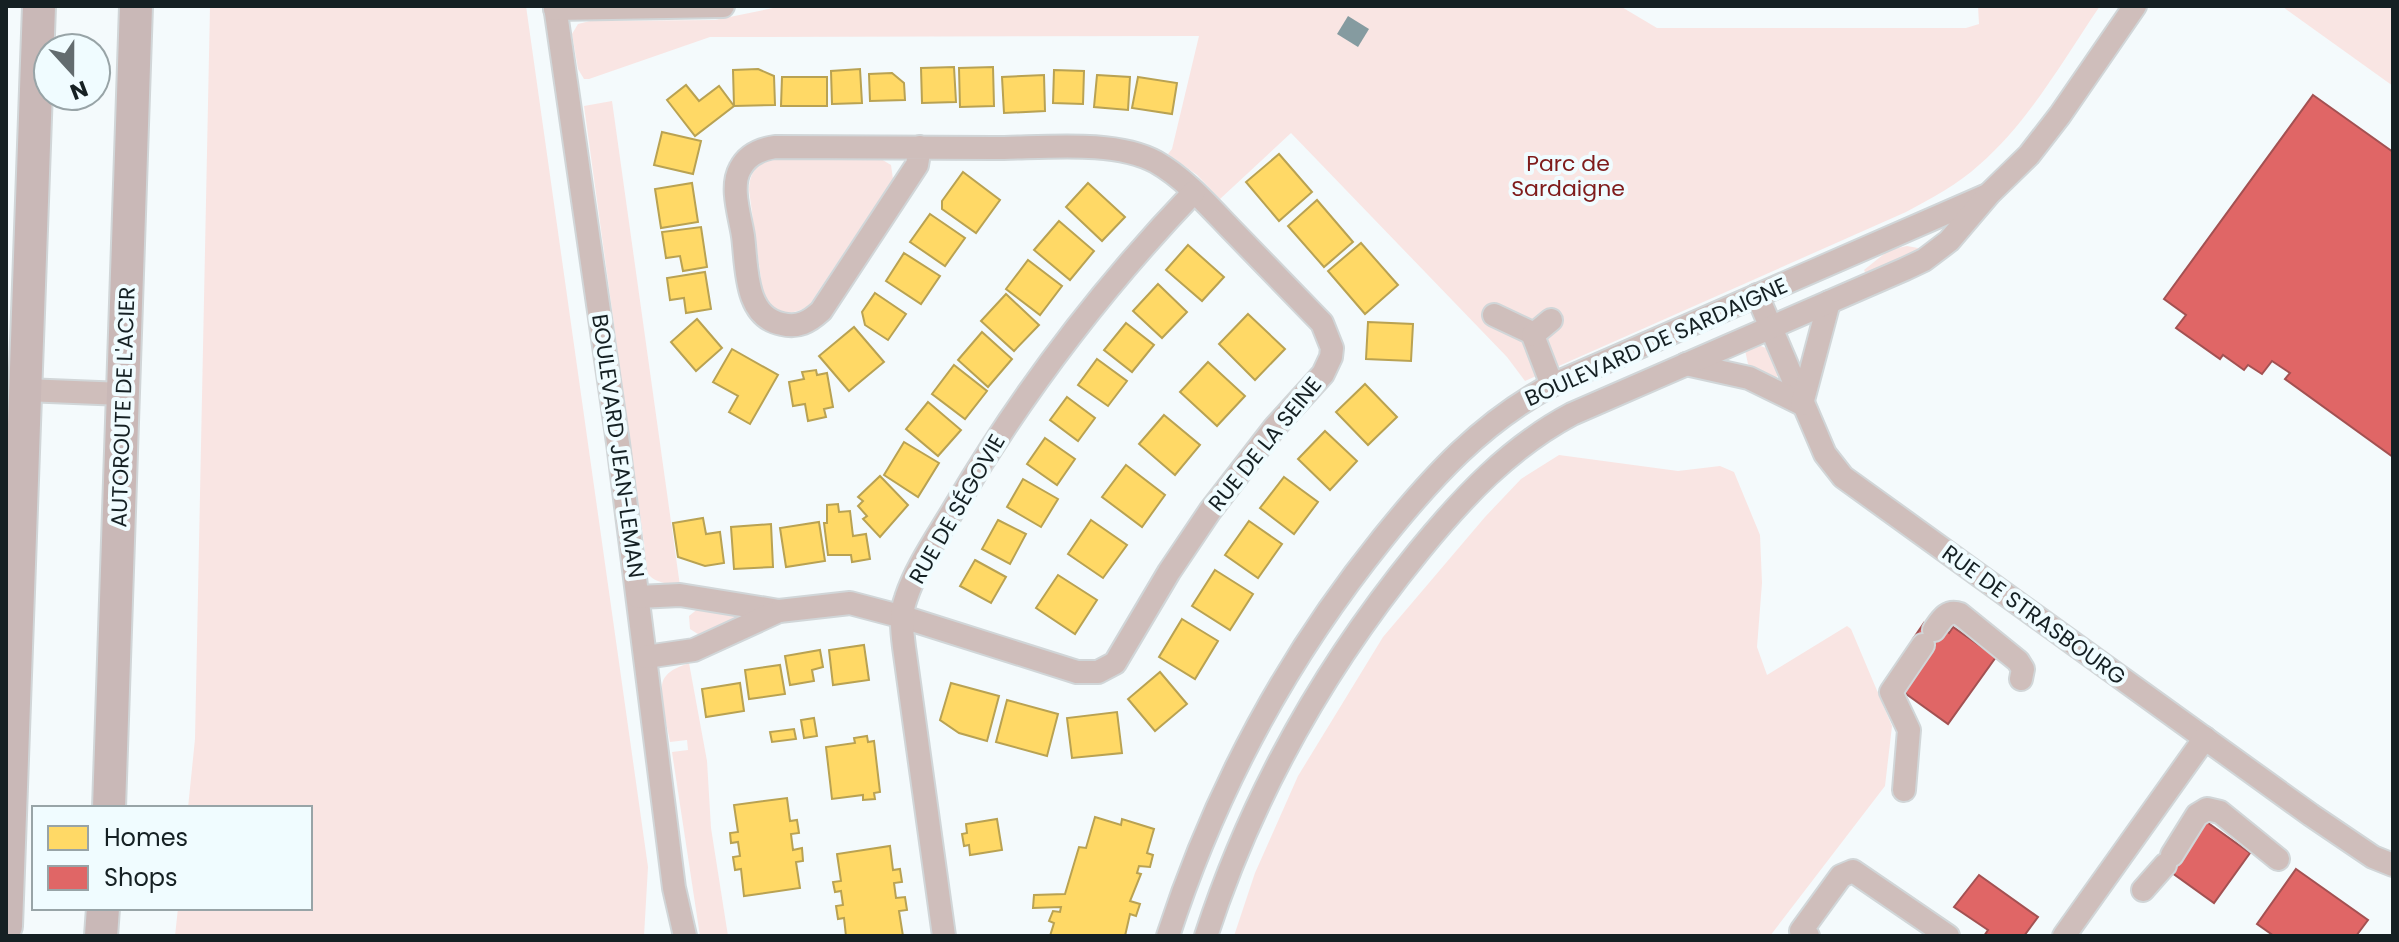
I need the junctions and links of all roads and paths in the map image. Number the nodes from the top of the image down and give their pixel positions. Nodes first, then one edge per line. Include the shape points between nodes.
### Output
1 (39, 6) edge
2 (136, 6) edge
3 (723, 6) edge
4 (2135, 6) edge
5 (555, 8) edge
6 (920, 147) junction
7 (1194, 192) junction
8 (1989, 194) junction
9 (1757, 295) junction
10 (1829, 302) junction
11 (1494, 315) dead end
12 (1551, 320) dead end
13 (1770, 327) junction
14 (1533, 335) junction
15 (1686, 364) junction
16 (1552, 385) junction
17 (25, 390) junction
18 (123, 394) junction
19 (1802, 404) junction
20 (638, 597) junction
21 (779, 611) junction
22 (903, 617) junction
23 (646, 657) junction
24 (2021, 679) dead end
25 (2205, 738) junction
26 (1904, 790) dead end
27 (109, 806) edge
28 (2278, 859) dead end
29 (2393, 865) edge
30 (674, 888) junction
31 (2143, 890) dead end
32 (103, 910) edge
33 (6, 926) edge
34 (1935, 932) edge
35 (101, 936) edge
36 (674, 936) edge
37 (685, 936) edge
38 (944, 936) edge
39 (1168, 936) edge
40 (1206, 936) edge
41 (1808, 936) edge
42 (2064, 936) edge

1 - 17 highway
2 - 18 highway, AUTOROUTE DE L'ACIER
3 - 5 street
4 - 8 street, BOULEVARD DE SARDAIGNE via 2048,132
5 - 20 street, BOULEVARD JEAN-LEMAN
6 - 6 street, RUE DE LA SEINE via 775,147 757,151 745,162 736,189 751,294 761,313 775,323 795,325 821,311 917,165
6 - 7 street, RUE DE LA SEINE via 1115,150 1159,164
7 - 22 street, RUE DE SÉGOVIE via 1091,309 1010,419 939,534 906,597
7 - 22 street, RUE DE LA SEINE via 1322,323 1332,348 1323,374 1210,511 1122,654 1107,669 1077,672
8 - 9 street, BOULEVARD DE SARDAIGNE
8 - 10 street, BOULEVARD DE SARDAIGNE via 1949,241 1924,260
9 - 13 street, RUE DE STRASBOURG
9 - 16 street, BOULEVARD DE SARDAIGNE
10 - 13 street, BOULEVARD DE SARDAIGNE
10 - 19 street
11 - 14 street
12 - 14 street
13 - 15 street, BOULEVARD DE SARDAIGNE
13 - 19 street, RUE DE STRASBOURG
14 - 16 street
15 - 19 street via 1749,378
15 - 40 street, BOULEVARD DE SARDAIGNE via 1537,435 1446,519 1371,613 1305,714 1243,837
16 - 39 street, BOULEVARD DE SARDAIGNE via 1497,419 1451,460 1326,613 1231,776
17 - 18 street
17 - 33 highway
18 - 27 highway, AUTOROUTE DE L'ACIER
19 - 25 street, RUE DE STRASBOURG via 1829,461 1859,490
20 - 21 street, RUE DE LA SEINE via 680,595
20 - 23 street, BOULEVARD JEAN-LEMAN
21 - 22 street, RUE DE LA SEINE via 850,603
21 - 23 street, RUE DE LA SEINE via 694,650
22 - 38 street, RUE DE SÉGOVIE
23 - 30 street, BOULEVARD JEAN-LEMAN
24 - 26 street via 2018,661 1960,614 1945,615 1891,692 1909,730
25 - 29 street, RUE DE STRASBOURG via 2355,845
25 - 42 street
28 - 31 street via 2220,812 2207,809 2197,815
30 - 36 street, BOULEVARD JEAN-LEMAN
30 - 37 street, BOULEVARD JEAN-LEMAN
32 - 35 highway
34 - 41 street via 1850,871 1801,931

